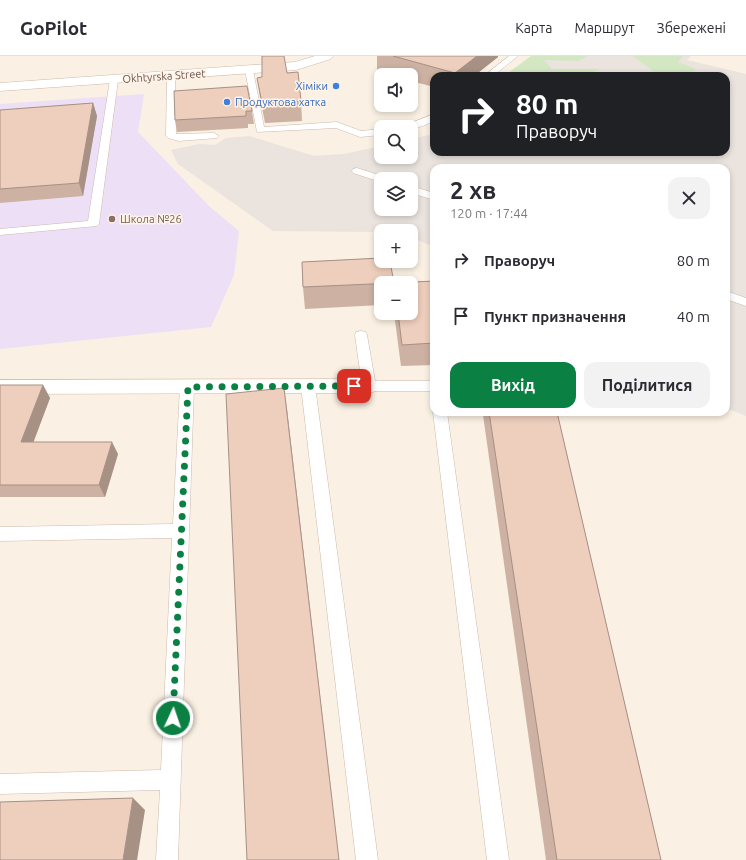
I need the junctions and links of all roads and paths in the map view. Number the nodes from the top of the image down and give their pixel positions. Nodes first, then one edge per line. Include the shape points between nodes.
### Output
1 (327, 56) edge
2 (514, 56) edge
3 (249, 70) junction
4 (493, 72) edge
5 (171, 76) junction
6 (114, 80) junction
7 (0, 87) edge
8 (430, 119) edge
9 (418, 125) edge
10 (374, 133) edge
11 (214, 136) edge
12 (357, 171) dead end
13 (374, 177) edge
14 (418, 192) edge
15 (430, 196) edge
16 (0, 232) edge
17 (730, 296) edge
18 (746, 302) edge
19 (360, 335) dead end
20 (308, 386) junction
21 (368, 386) junction
22 (430, 386) edge
23 (188, 387) junction
24 (0, 388) edge
25 (441, 416) edge
26 (181, 531) junction
27 (0, 534) edge
28 (170, 780) junction
29 (0, 784) edge
30 (167, 860) edge
31 (367, 860) edge
32 (498, 860) edge

1 - 3 main road, Okhtyrska Street via 296,66
2 - 4 lane
3 - 5 main road, Okhtyrska Street
3 - 10 lane via 260,130 337,125 360,134
5 - 6 main road, Okhtyrska Street
5 - 11 lane via 171,136
6 - 7 main road, Okhtyrska Street
6 - 16 lane via 93,224
8 - 9 lane
12 - 13 lane
14 - 15 lane
17 - 18 lane
19 - 21 lane
20 - 21 main road
20 - 23 main road
20 - 31 lane
21 - 22 lane
23 - 24 main road
23 - 26 lane
25 - 32 lane
26 - 27 lane
26 - 28 lane
28 - 29 lane
28 - 30 lane

